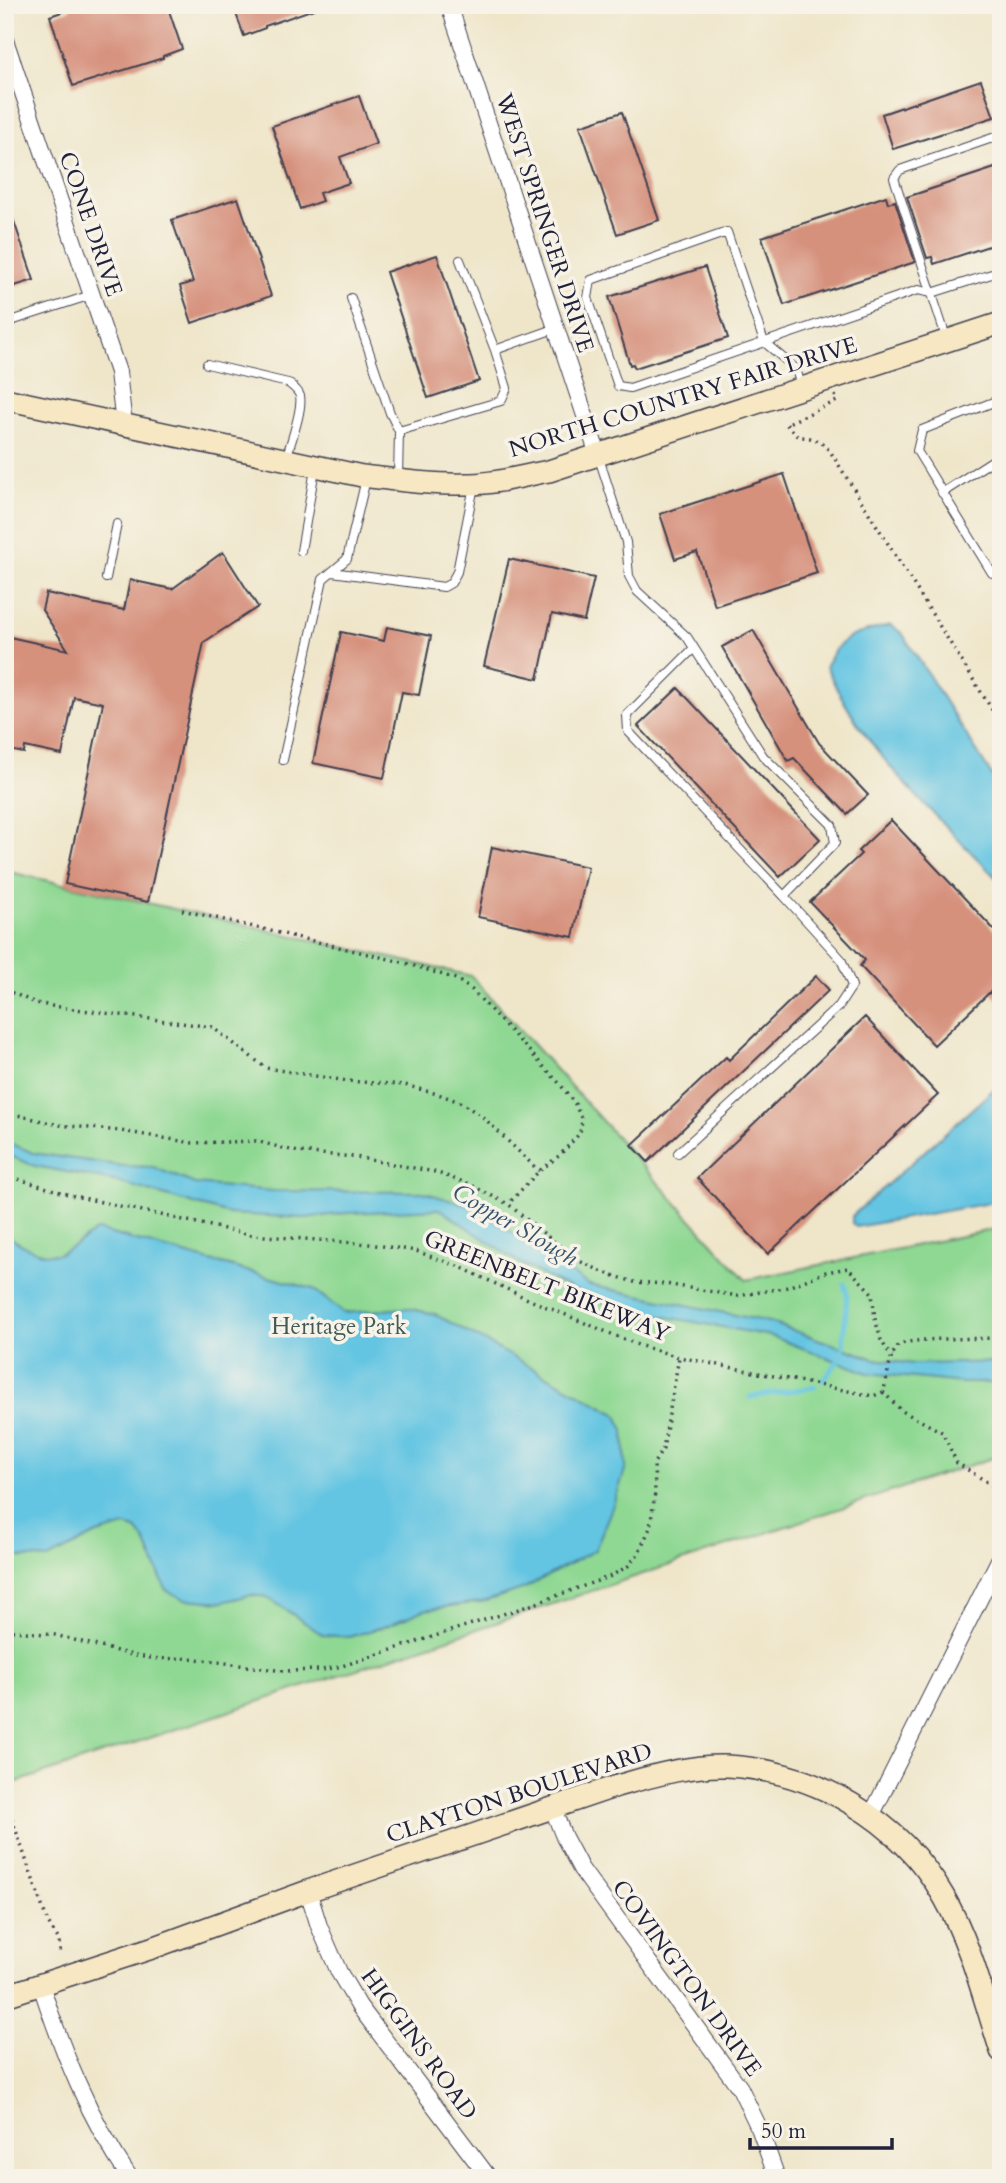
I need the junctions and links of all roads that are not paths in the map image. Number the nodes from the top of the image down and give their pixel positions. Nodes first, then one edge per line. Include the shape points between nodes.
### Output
1 (449, 5) edge
2 (5, 40) edge
3 (1001, 135) edge
4 (460, 260) dead end
5 (1001, 271) edge
6 (932, 293) junction
7 (91, 295) junction
8 (351, 298) dead end
9 (5, 323) edge
10 (1000, 325) edge
11 (557, 328) junction
12 (948, 341) junction
13 (764, 342) junction
14 (495, 350) junction
15 (206, 364) dead end
16 (802, 388) junction
17 (5, 399) edge
18 (1001, 399) edge
19 (124, 425) junction
20 (399, 431) junction
21 (1001, 455) edge
22 (598, 456) junction
23 (286, 459) junction
24 (316, 466) junction
25 (367, 476) junction
26 (398, 481) junction
27 (474, 484) junction
28 (942, 493) junction
29 (117, 524) dead end
30 (301, 551) dead end
31 (332, 572) junction
32 (992, 573) dead end
33 (106, 578) dead end
34 (694, 648) junction
35 (283, 760) dead end
36 (784, 896) junction
37 (678, 1153) dead end
38 (1001, 1556) edge
39 (553, 1809) junction
40 (870, 1815) junction
41 (308, 1891) junction
42 (41, 1985) junction
43 (5, 1996) edge
44 (1001, 2051) edge
45 (130, 2178) edge
46 (489, 2178) edge
47 (778, 2178) edge

1 - 11 street, WEST SPRINGER DRIVE
2 - 7 street, CONE DRIVE
3 - 6 lane via 900,170 894,178
4 - 14 lane
5 - 6 lane
6 - 12 lane
6 - 13 lane via 918,290
7 - 9 lane
7 - 19 street, CONE DRIVE via 118,372
8 - 20 lane
10 - 12 street, NORTH COUNTRY FAIR DRIVE
11 - 14 lane
11 - 22 street, WEST SPRINGER DRIVE
12 - 16 street, NORTH COUNTRY FAIR DRIVE
13 - 13 lane via 630,388 618,386 588,298 591,280 727,232
13 - 16 lane via 796,369
14 - 20 lane via 507,388 500,401
15 - 23 lane via 288,383 296,390 298,412
16 - 22 street, NORTH COUNTRY FAIR DRIVE
17 - 19 street, NORTH COUNTRY FAIR DRIVE
18 - 28 lane via 922,430 917,451
19 - 23 street, NORTH COUNTRY FAIR DRIVE
20 - 26 lane
21 - 28 lane
22 - 27 street, NORTH COUNTRY FAIR DRIVE via 549,471
22 - 34 lane via 626,542 629,576 637,591
23 - 24 street, NORTH COUNTRY FAIR DRIVE
24 - 25 street, NORTH COUNTRY FAIR DRIVE
24 - 30 lane
25 - 26 street, NORTH COUNTRY FAIR DRIVE
25 - 31 lane via 347,559
26 - 27 street, NORTH COUNTRY FAIR DRIVE
27 - 31 lane via 451,583 444,587
28 - 32 lane
29 - 33 lane
31 - 35 lane via 323,579
34 - 36 lane via 763,756 832,825 835,843
34 - 36 lane via 626,715 628,731
36 - 37 lane via 841,959 852,986 839,1006
38 - 40 street
39 - 40 street, CLAYTON BOULEVARD via 666,1772 725,1766 795,1778 846,1799
39 - 41 street, CLAYTON BOULEVARD
39 - 47 street, COVINGTON DRIVE via 581,1869 740,2088
40 - 44 street, CLAYTON BOULEVARD via 900,1839 944,1896
41 - 42 street, CLAYTON BOULEVARD
41 - 46 street, HIGGINS ROAD via 339,1972 359,2006
42 - 43 street, CLAYTON BOULEVARD
42 - 45 street via 75,2081

